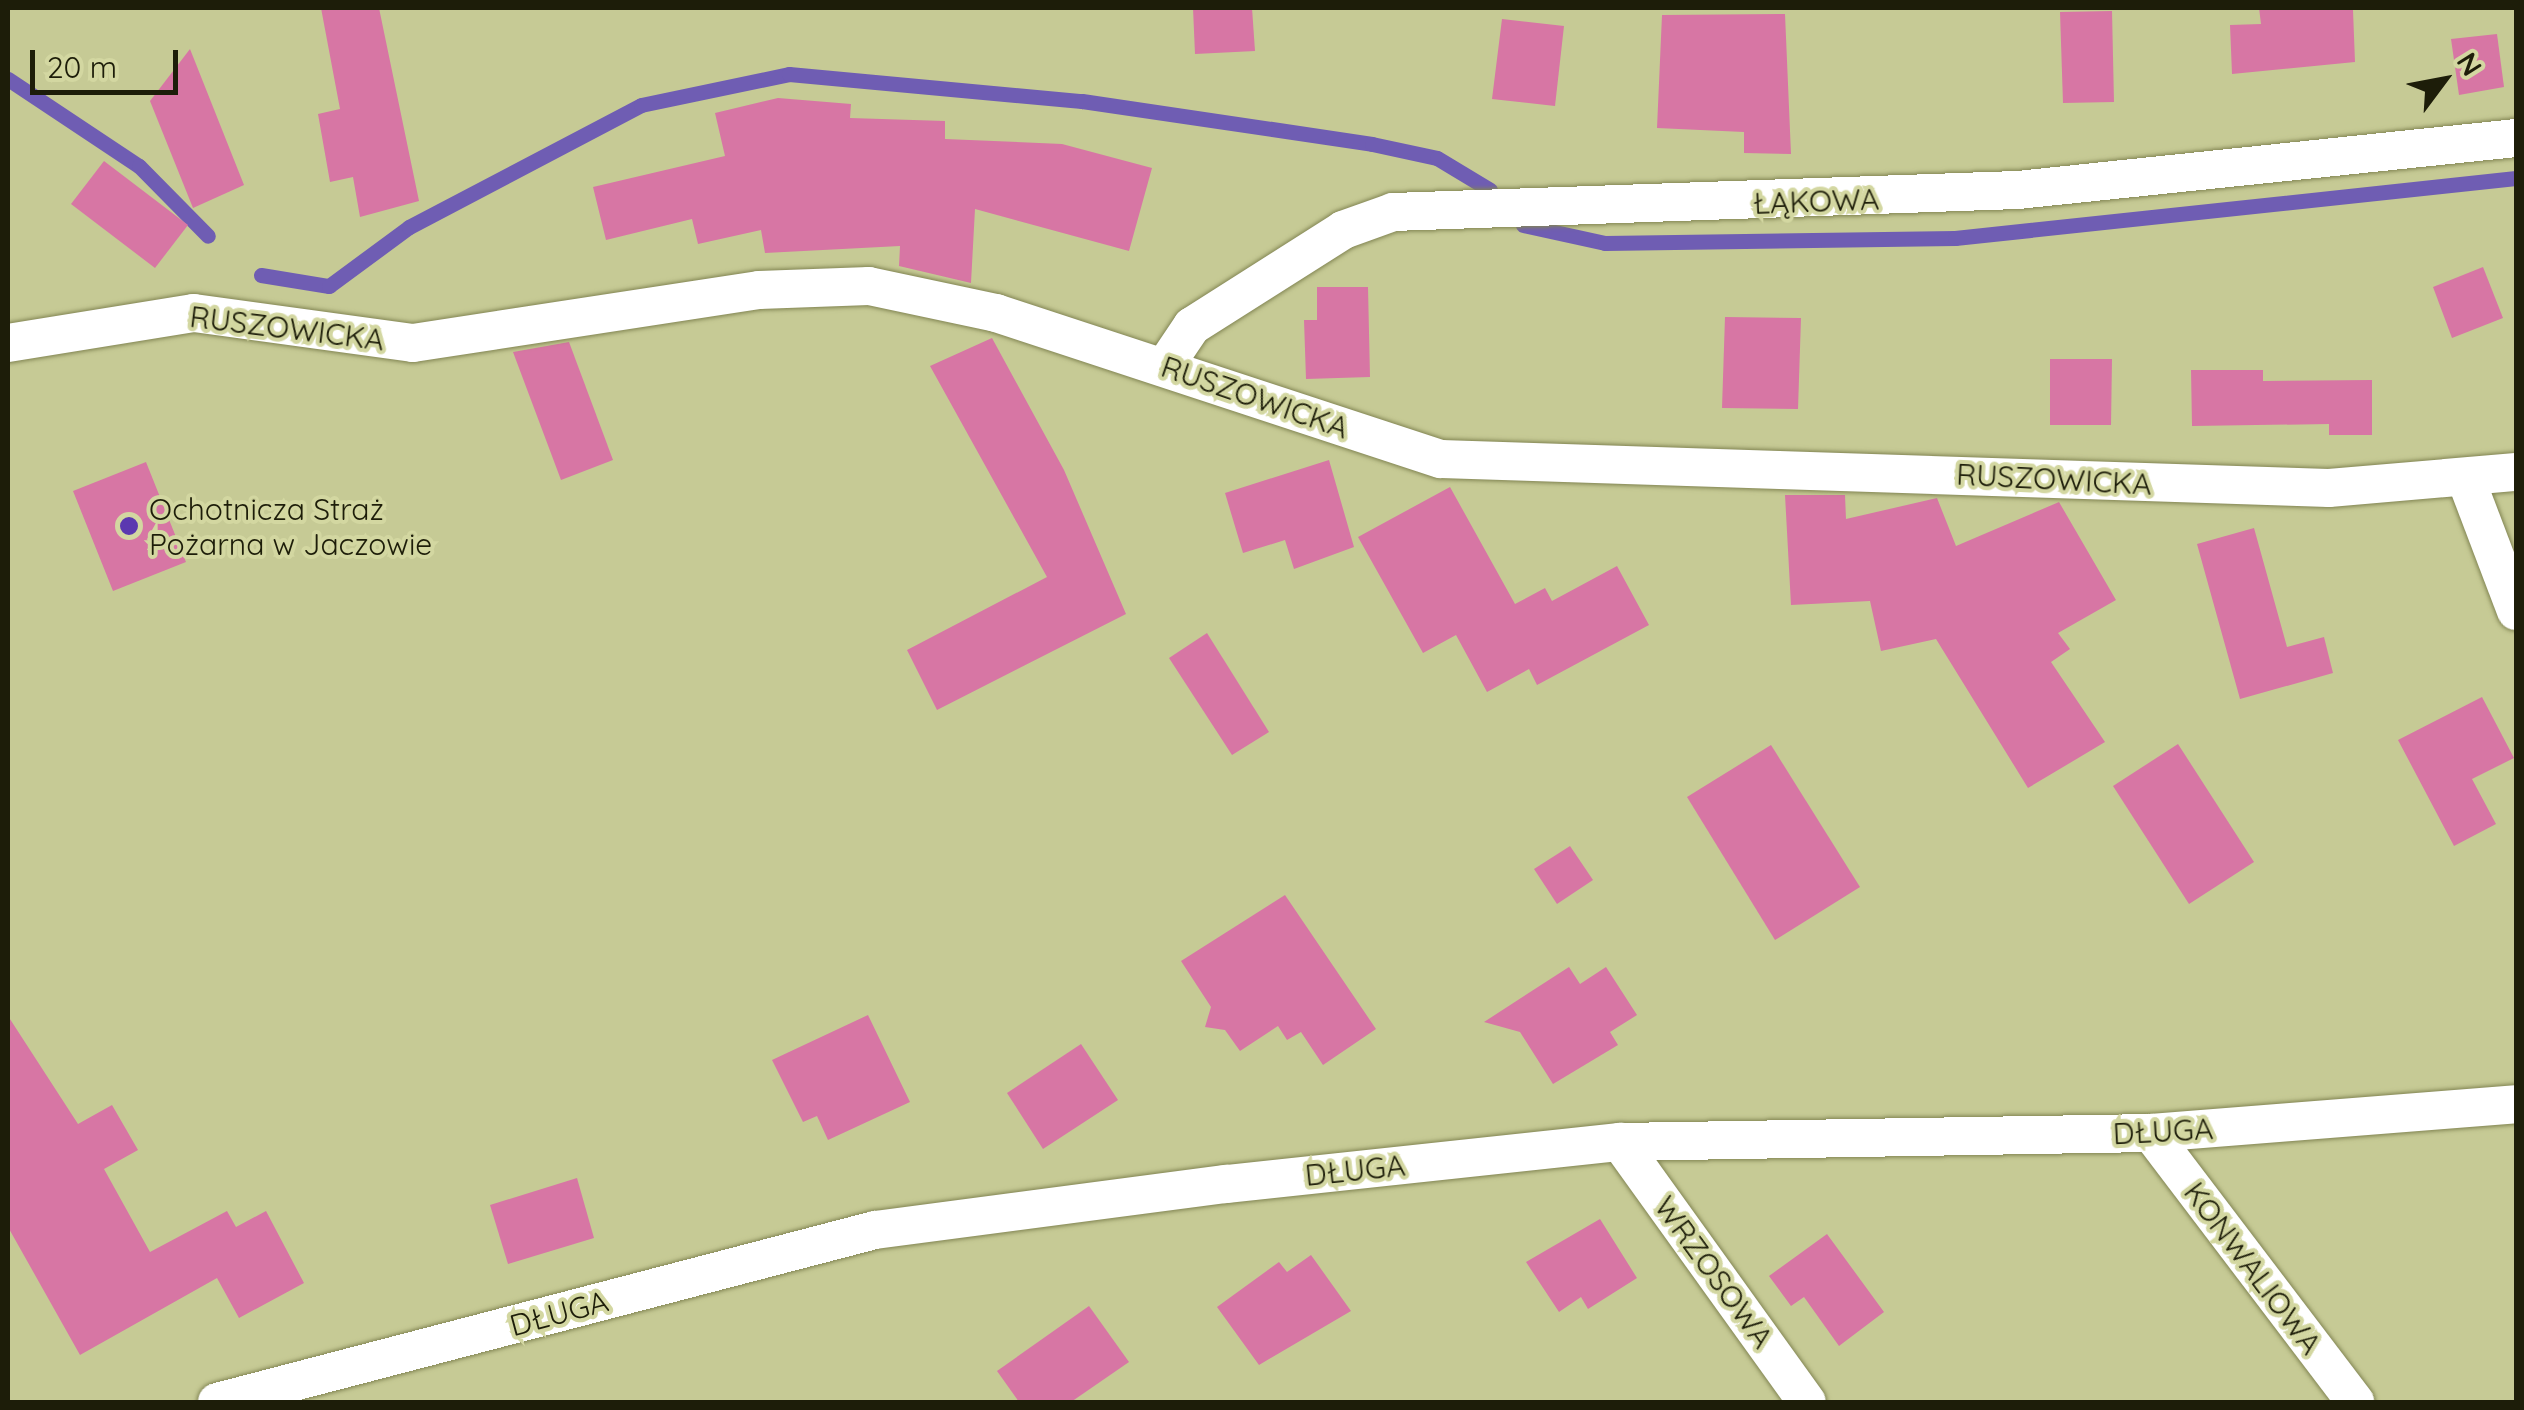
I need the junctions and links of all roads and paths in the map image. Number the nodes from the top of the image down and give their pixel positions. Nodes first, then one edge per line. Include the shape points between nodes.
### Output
1 (2516, 138) edge
2 (8, 343) edge
3 (1164, 366) junction
4 (2516, 472) edge
5 (2467, 482) junction
6 (2516, 612) edge
7 (2516, 1104) edge
8 (2151, 1134) junction
9 (1620, 1142) junction
10 (217, 1402) edge
11 (1807, 1402) edge
12 (2355, 1402) edge

1 - 3 street, ŁĄKOWA via 1944,195 1393,212 1343,230 1192,326
2 - 3 street, RUSZOWICKA via 194,314 413,343 740,292 869,286 996,313
3 - 5 street, RUSZOWICKA via 1441,460 2183,486
4 - 5 street, RUSZOWICKA
5 - 6 street
7 - 8 street, DŁUGA
8 - 9 street, DŁUGA
8 - 12 street, KONWALIOWA
9 - 10 street, DŁUGA via 875,1230
9 - 11 street, WRZOSOWA

